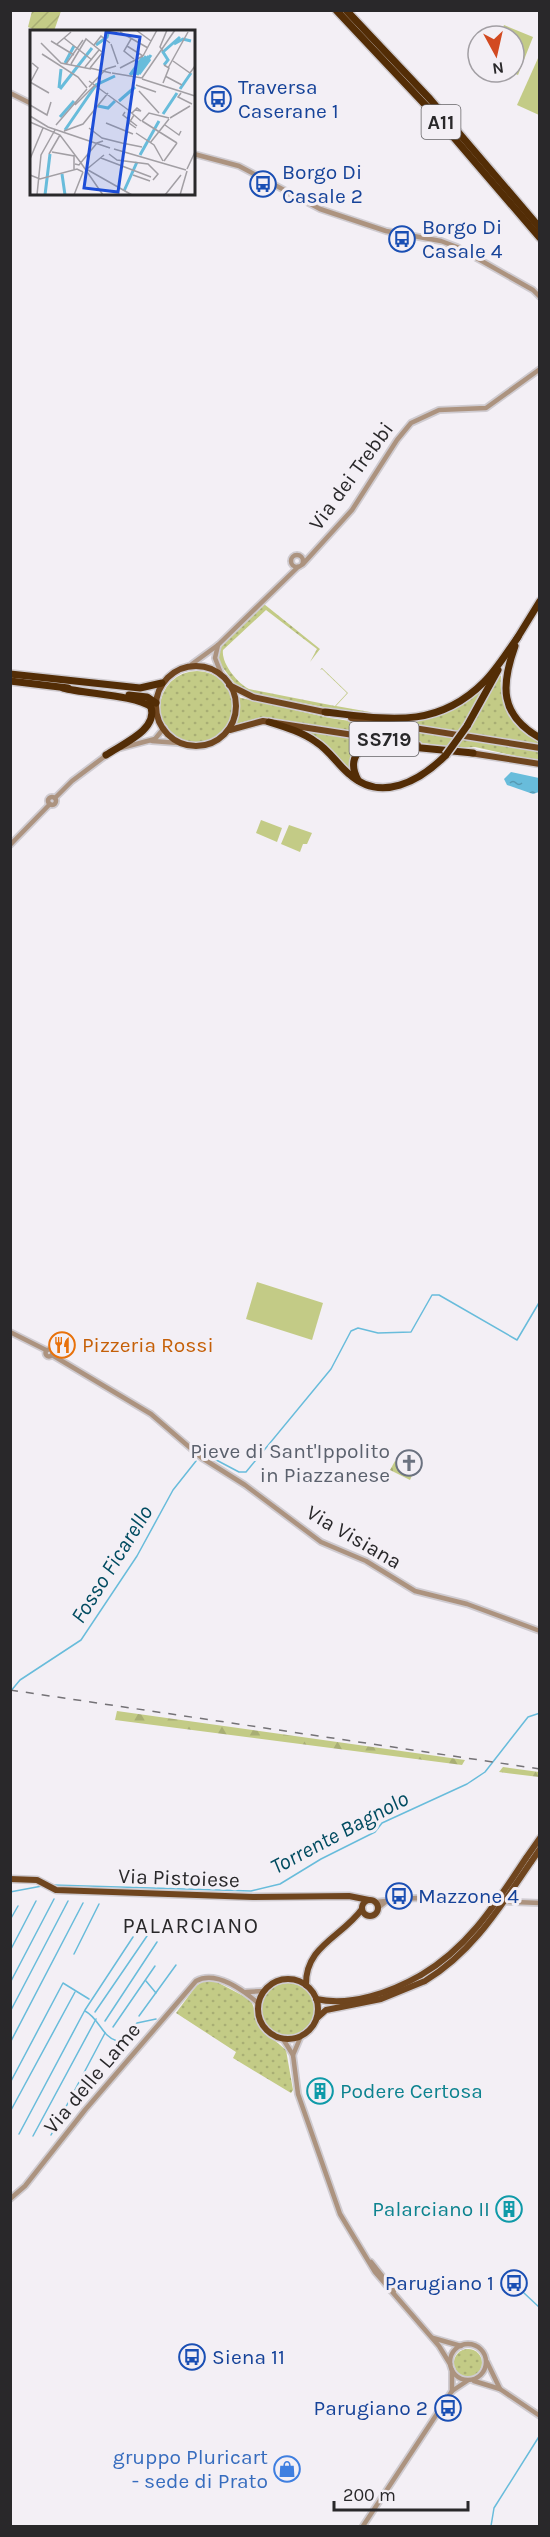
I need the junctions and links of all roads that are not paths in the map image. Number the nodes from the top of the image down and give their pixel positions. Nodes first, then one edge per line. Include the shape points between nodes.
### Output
1 (336, 10) edge
2 (346, 10) edge
3 (10, 93) edge
4 (30, 103) edge
5 (195, 154) edge
6 (540, 228) edge
7 (540, 238) edge
8 (533, 290) junction
9 (540, 292) edge
10 (540, 297) edge
11 (540, 369) edge
12 (317, 550) junction
13 (300, 555) junction
14 (291, 564) junction
15 (303, 564) junction
16 (298, 567) junction
17 (290, 575) junction
18 (540, 601) edge
19 (518, 638) junction
20 (218, 645) junction
21 (192, 664) junction
22 (10, 674) edge
23 (222, 676) junction
24 (10, 681) edge
25 (162, 683) junction
26 (229, 685) junction
27 (63, 687) junction
28 (156, 703) junction
29 (326, 712) junction
30 (269, 722) junction
31 (164, 728) junction
32 (230, 730) junction
33 (540, 738) edge
34 (149, 741) junction
35 (179, 743) junction
36 (540, 748) edge
37 (473, 753) junction
38 (106, 755) junction
39 (540, 764) edge
40 (359, 782) junction
41 (10, 845) edge
42 (10, 1332) edge
43 (540, 1631) edge
44 (540, 1838) edge
45 (540, 1850) edge
46 (528, 1860) junction
47 (10, 1879) edge
48 (349, 1896) junction
49 (374, 1903) junction
50 (540, 1903) edge
51 (362, 1908) junction
52 (369, 1916) junction
53 (355, 1920) junction
54 (307, 1968) junction
55 (423, 1978) junction
56 (291, 1979) junction
57 (306, 1985) junction
58 (264, 1991) junction
59 (246, 1992) junction
60 (316, 1999) junction
61 (258, 2003) junction
62 (317, 2018) junction
63 (301, 2036) junction
64 (283, 2039) junction
65 (293, 2055) junction
66 (10, 2199) edge
67 (430, 2337) junction
68 (461, 2346) junction
69 (486, 2362) junction
70 (451, 2367) junction
71 (469, 2380) junction
72 (500, 2389) junction
73 (452, 2391) junction
74 (540, 2415) edge
75 (363, 2526) edge

1 - 7 highway, A11 via 431,111
2 - 6 highway, A11 via 430,99
3 - 4 street
5 - 8 street via 239,166 320,209 386,231 441,241
8 - 9 street
8 - 10 street
11 - 12 street, Via dei Trebbi via 486,408 439,410 411,423 352,510
12 - 13 street, Via dei Trebbi
12 - 15 street, Via dei Trebbi
13 - 14 street via 293,556
13 - 15 street
14 - 16 street
14 - 17 street
15 - 16 street, Via dei Trebbi
16 - 17 street
17 - 20 street
18 - 19 highway
19 - 29 highway via 486,680 466,698 442,711 389,720
19 - 33 highway via 507,669 506,698 522,728
19 - 40 highway, bridge via 446,755 423,775 401,785 375,788
20 - 21 street
20 - 23 street via 216,658
21 - 23 main road, SS719 via 208,667
21 - 25 main road via 174,670
22 - 25 highway via 140,688
23 - 26 main road, SS719
24 - 27 highway
25 - 28 main road
26 - 29 main road, SS719 via 253,697
26 - 32 main road, SS719 via 236,707
27 - 28 highway via 143,696
27 - 38 highway via 141,701 151,707 153,717 149,725
28 - 31 main road
29 - 36 main road, SS719
30 - 32 main road, SS719 via 251,722
30 - 37 main road, SS719
30 - 40 highway via 318,743
31 - 34 street
31 - 35 main road
32 - 35 main road, SS719 via 222,740 208,747
34 - 35 street
34 - 38 street
37 - 39 main road, SS719
37 - 40 highway via 370,743 355,754 354,773
38 - 41 street via 55,798 50,798 50,804
42 - 43 street, Via Visiana via 151,1414 202,1458 321,1542 366,1561 415,1591 467,1604
44 - 46 main road
45 - 46 main road
46 - 55 main road, bridge via 471,1935
47 - 48 main road, Via Pistoiese via 39,1880 56,1890 253,1898
48 - 49 main road, Via Pistoiese
48 - 51 main road
49 - 50 street, Via Pistoiese via 416,1898
49 - 51 main road
49 - 52 main road via 375,1914
51 - 52 main road
51 - 53 main road
52 - 53 main road
53 - 54 main road via 316,1953
54 - 56 main road
54 - 57 main road
55 - 60 main road via 366,1997 334,2002
55 - 62 main road via 388,1997 329,2009
56 - 57 main road
56 - 58 main road via 278,1981
57 - 60 main road
58 - 59 street
58 - 61 main road
59 - 61 street
59 - 66 street, Via delle Lame via 214,1978 199,1978
60 - 62 main road
61 - 64 main road via 262,2024
62 - 63 main road
63 - 64 main road
63 - 65 street
64 - 65 street
65 - 67 street via 301,2106 346,2226
67 - 68 street
67 - 70 street
68 - 69 street via 477,2346
68 - 70 street via 453,2353
69 - 71 street via 483,2374
69 - 72 street
70 - 71 street via 458,2377
70 - 73 street
71 - 72 street
71 - 73 street
72 - 74 street
73 - 75 street

